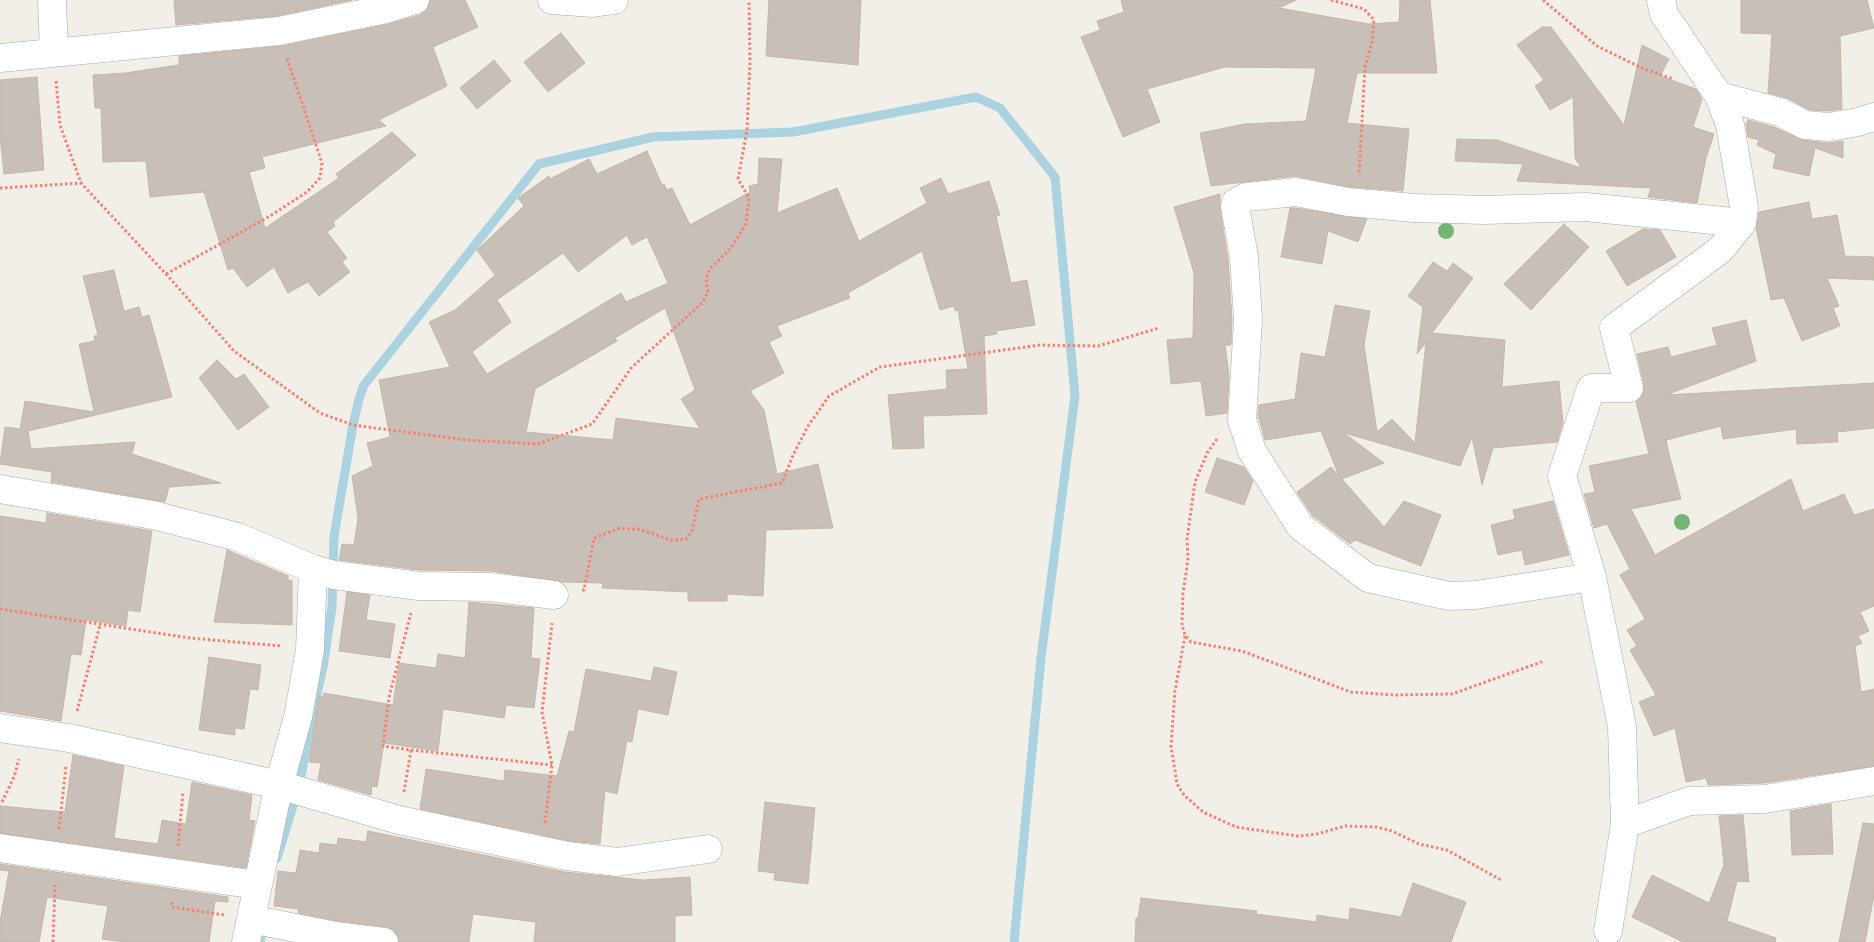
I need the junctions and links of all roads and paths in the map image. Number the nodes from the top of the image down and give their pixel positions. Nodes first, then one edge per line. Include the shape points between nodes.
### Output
1 (52, 0) edge
2 (415, 0) edge
3 (552, 0) edge
4 (614, 0) edge
5 (749, 0) edge
6 (1331, 0) edge
7 (1543, 0) edge
8 (1661, 0) edge
9 (279, 31) junction
10 (54, 52) junction
11 (0, 58) edge
12 (1675, 80) dead end
13 (1719, 96) junction
14 (1874, 117) edge
15 (81, 183) junction
16 (0, 188) edge
17 (1359, 203) junction
18 (1742, 223) junction
19 (166, 274) junction
20 (1159, 328) dead end
21 (1242, 420) junction
22 (0, 489) edge
23 (313, 569) junction
24 (1592, 577) junction
25 (419, 586) junction
26 (554, 596) junction
27 (0, 609) edge
28 (100, 625) junction
29 (1185, 635) junction
30 (310, 650) junction
31 (1544, 661) dead end
32 (0, 728) edge
33 (27, 732) junction
34 (69, 738) junction
35 (412, 750) junction
36 (552, 765) junction
37 (1874, 781) edge
38 (280, 785) junction
39 (2, 802) dead end
40 (399, 820) junction
41 (1624, 824) junction
42 (0, 848) edge
43 (708, 849) dead end
44 (542, 850) junction
45 (56, 856) junction
46 (1501, 880) dead end
47 (257, 885) junction
48 (248, 931) edge
49 (1608, 931) dead end
50 (53, 942) edge
51 (384, 942) edge

1 - 10 street
2 - 9 street
3 - 4 street via 586,3
5 - 19 path via 747,130 738,179 749,198 746,224 731,248 710,269 706,279 708,292 703,302 632,367 592,424 538,444 466,440 352,425 320,414 234,351
6 - 17 path via 1364,9 1374,20 1365,67
7 - 12 path via 1597,46
8 - 13 street via 1664,14
9 - 10 street
9 - 19 path via 322,163 320,178 307,192 270,216
10 - 11 street
10 - 15 path via 60,124
13 - 14 street via 1780,112 1805,124 1828,127
13 - 18 street via 1730,125 1744,207
15 - 16 path
15 - 19 path
17 - 18 street via 1484,210 1586,206
17 - 21 street via 1296,192 1246,196 1236,202 1248,320
18 - 24 street via 1720,250 1614,328 1629,388 1591,388 1562,476
20 - 26 path via 1098,346 1040,345 880,367 829,396 808,426 782,483 699,499 692,531 686,539 671,540 642,530 620,528 594,538 584,590
21 - 24 street via 1252,451 1300,526 1368,578 1449,596 1476,595
21 - 29 path via 1217,439 1207,453 1195,482 1183,594 1182,625
22 - 23 street via 153,515 238,537
23 - 25 street via 334,575
23 - 30 street
24 - 41 street via 1622,727
25 - 26 street via 490,587
25 - 35 path via 389,697 383,746
26 - 36 path via 542,712
27 - 28 path
28 - 30 path
28 - 34 path
29 - 31 path via 1191,642 1242,651 1351,692 1452,694
29 - 46 path via 1175,690 1171,746 1177,784 1203,812 1236,827 1298,836 1345,826 1377,827 1419,844 1447,850
30 - 38 street via 298,717
32 - 33 street
33 - 34 street
33 - 39 path via 14,777
34 - 38 street
34 - 45 path
35 - 36 path
35 - 40 path
36 - 44 path
37 - 41 street via 1765,799 1689,801
38 - 40 street
38 - 47 street
40 - 44 street
41 - 49 street
42 - 45 street
43 - 44 street via 617,862
45 - 47 street
45 - 50 path
47 - 48 street
48 - 51 street

